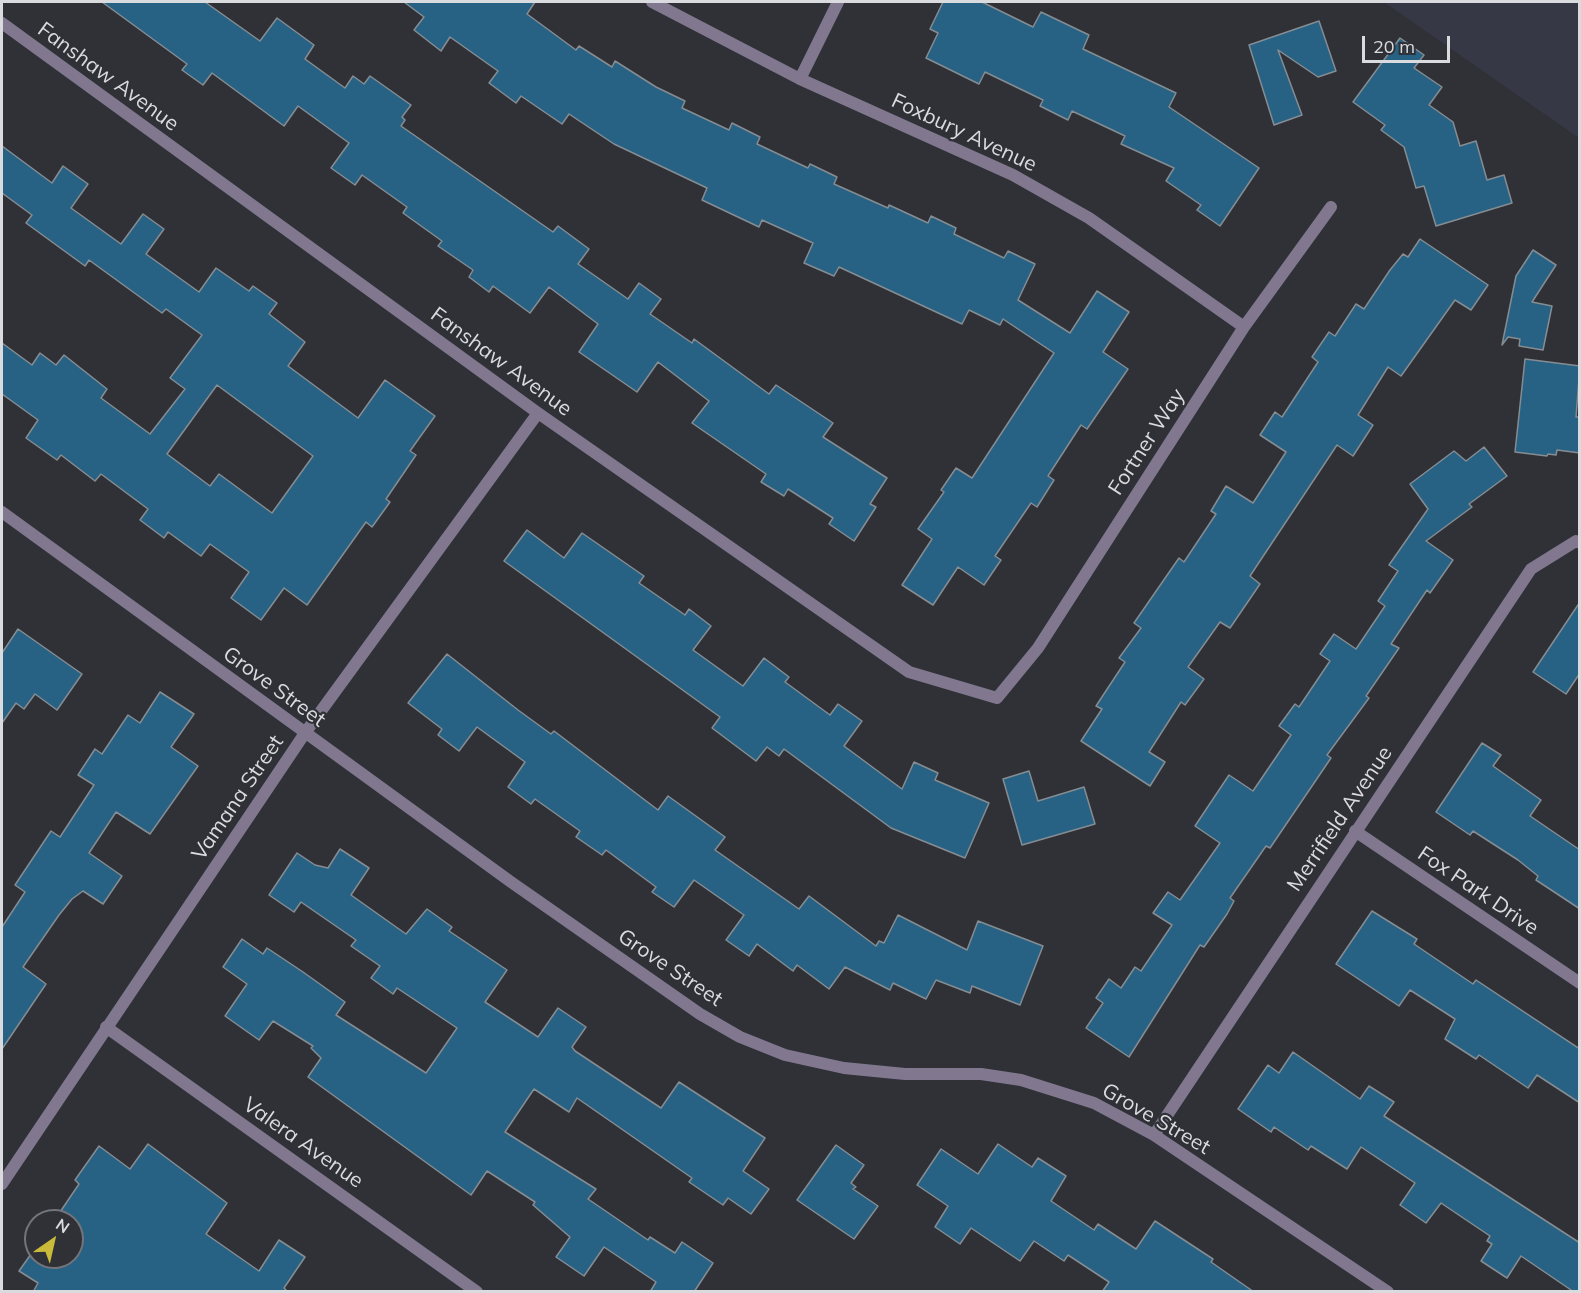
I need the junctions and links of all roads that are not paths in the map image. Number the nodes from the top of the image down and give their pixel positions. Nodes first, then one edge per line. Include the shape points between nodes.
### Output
1 (652, 2) edge
2 (838, 2) edge
3 (2, 23) edge
4 (800, 79) junction
5 (1331, 207) dead end
6 (1244, 327) junction
7 (538, 413) junction
8 (2, 512) edge
9 (1578, 542) edge
10 (997, 698) joint
11 (306, 733) junction
12 (1355, 831) junction
13 (1580, 984) edge
14 (106, 1027) junction
15 (1154, 1135) junction
16 (2, 1184) edge
17 (477, 1292) edge
18 (1388, 1292) edge

1 - 4 street, Foxbury Avenue
2 - 4 street
3 - 7 street, Fanshaw Avenue
4 - 6 street, Foxbury Avenue via 1013,175 1089,218
5 - 6 street, Fortner Way
6 - 10 street, Fortner Way via 1038,648
7 - 10 street, Fanshaw Avenue via 909,672
7 - 11 street, Vamana Street
8 - 11 street, Grove Street
9 - 12 street, Merrifield Avenue via 1531,569
11 - 14 street, Vamana Street
11 - 15 street, Grove Street via 700,1014 740,1037 785,1055 844,1068 905,1074 981,1074 1021,1080 1094,1103
12 - 13 street, Fox Park Drive
12 - 15 street, Merrifield Avenue
14 - 16 street, Vamana Street
14 - 17 street, Valera Avenue
15 - 18 street, Grove Street

